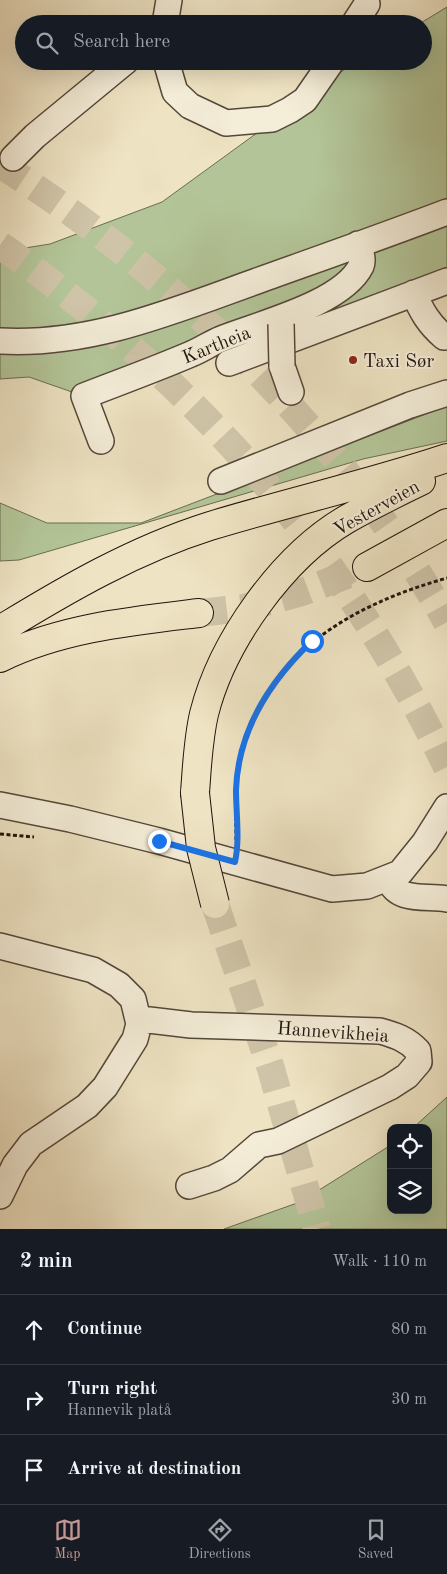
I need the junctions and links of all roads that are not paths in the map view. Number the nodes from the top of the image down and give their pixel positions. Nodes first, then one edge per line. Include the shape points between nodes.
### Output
1 (169, 0) edge
2 (166, 15) edge
3 (115, 70) edge
4 (169, 70) edge
5 (326, 70) edge
6 (13, 158) dead end
7 (447, 212) edge
8 (360, 255) junction
9 (447, 281) edge
10 (414, 293) junction
11 (281, 321) junction
12 (447, 336) edge
13 (0, 341) edge
14 (230, 363) dead end
15 (291, 392) dead end
16 (447, 393) edge
17 (101, 441) dead end
18 (447, 458) edge
19 (447, 469) edge
20 (221, 481) dead end
21 (447, 523) edge
22 (367, 567) tunnel mouth
23 (199, 614) tunnel mouth
24 (0, 630) edge
25 (0, 658) edge
26 (0, 805) edge
27 (445, 814) edge
28 (389, 879) junction
29 (447, 899) edge
30 (215, 904) tunnel mouth
31 (0, 946) edge
32 (139, 1024) junction
33 (189, 1186) dead end
34 (0, 1196) edge

1 - 2 street
3 - 6 street
4 - 5 street via 175,92 190,106 226,123 272,119 290,110 305,100
7 - 8 street, Kartheia
8 - 11 street, Kartheia via 353,276 326,299
8 - 13 street, Kartheia via 119,329 50,341
9 - 10 street, Kartheia
10 - 12 street via 422,314 435,330
10 - 14 street, Kartheia
11 - 15 street, bridge via 282,366
11 - 17 street, Kartheia via 220,339 192,354 84,396
16 - 20 street
18 - 24 highway via 387,478 209,527 151,549 104,568
19 - 30 highway, Vesterveien, bridge via 345,520 304,552 253,611 217,677 205,712 198,748 195,793 201,848
21 - 22 highway
23 - 25 highway via 98,627 54,638
26 - 28 street via 70,819 332,888 367,886
27 - 28 street via 411,862
28 - 29 street via 391,885 404,894
31 - 32 street via 93,970 119,984 133,999
32 - 33 street, Hannevikheia via 149,1020 190,1025 380,1031 396,1035 418,1050 419,1062 407,1076 390,1087 278,1141 259,1145 230,1170
32 - 34 street via 135,1039 105,1087 87,1106 30,1144

